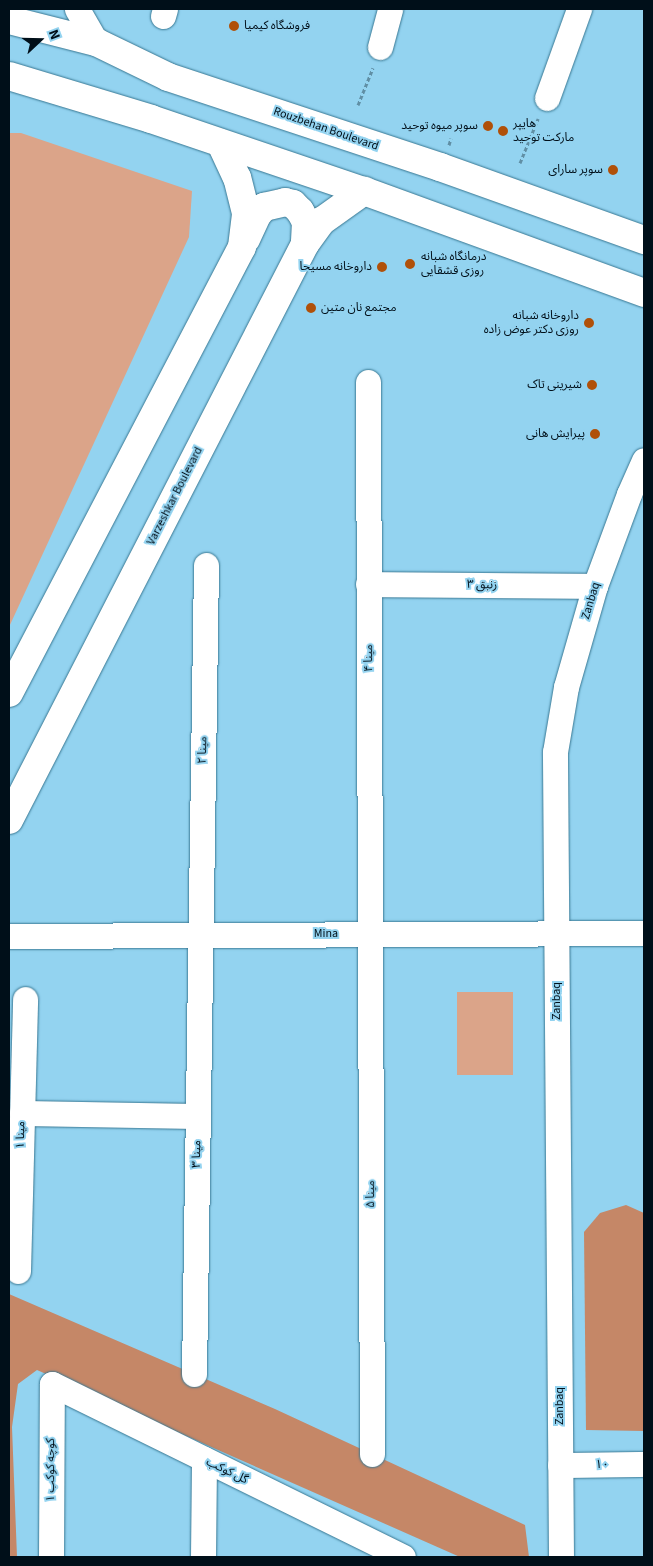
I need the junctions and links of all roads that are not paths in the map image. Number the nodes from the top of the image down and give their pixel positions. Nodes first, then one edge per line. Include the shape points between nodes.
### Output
1 (77, 9) edge
2 (390, 9) edge
3 (579, 9) edge
4 (9, 20) edge
5 (96, 42) junction
6 (380, 47) road end
7 (9, 76) edge
8 (547, 98) road end
9 (220, 143) junction
10 (364, 191) junction
11 (644, 240) edge
12 (305, 244) junction
13 (242, 247) junction
14 (642, 297) edge
15 (368, 382) dead end
16 (644, 460) edge
17 (206, 565) dead end
18 (368, 584) junction
19 (595, 586) junction
20 (9, 693) edge
21 (9, 820) edge
22 (644, 933) edge
23 (370, 934) junction
24 (557, 934) junction
25 (200, 935) junction
26 (9, 936) edge
27 (25, 1000) dead end
28 (22, 1114) junction
29 (198, 1116) junction
30 (18, 1271) dead end
31 (194, 1374) dead end
32 (52, 1384) joint
33 (372, 1454) dead end
34 (204, 1459) junction
35 (560, 1464) junction
36 (644, 1464) edge
37 (368, 1548) edge
38 (51, 1557) edge
39 (203, 1557) edge
40 (403, 1557) edge
41 (561, 1557) edge

1 - 5 street
2 - 6 street
3 - 8 street
4 - 5 main road, Rouzbehan Boulevard
5 - 11 main road, Rouzbehan Boulevard via 168,76 440,167
7 - 9 main road
9 - 10 main road
9 - 13 main road via 238,178 246,213
10 - 12 main road, Varzeshkar Boulevard via 322,221
10 - 14 main road
12 - 13 main road via 306,222 293,204 285,202 273,203 260,211
12 - 21 main road, Varzeshkar Boulevard
13 - 20 main road
15 - 18 street, مینا ۴
16 - 19 street, Zanbaq
17 - 25 street, مینا ۲
18 - 19 street, زنبق ۳
18 - 23 street, مینا ۴
19 - 24 street, Zanbaq via 566,687 555,752
22 - 24 street, Mina
23 - 24 street, Mina
23 - 25 street, Mina
23 - 33 street, مینا ۵
24 - 35 street, Zanbaq
25 - 26 street, Mina
25 - 29 street, مینا ۳
27 - 28 street, مینا ۱
28 - 29 street
28 - 30 street, مینا ۱
29 - 31 street, مینا ۳
32 - 34 street, گل کوکب
32 - 38 street, کوچه کوکب ۱
34 - 37 street, گل کوکب
34 - 39 street
35 - 36 street, ۱۰
35 - 41 street, Zanbaq
37 - 40 street, گل کوکب

